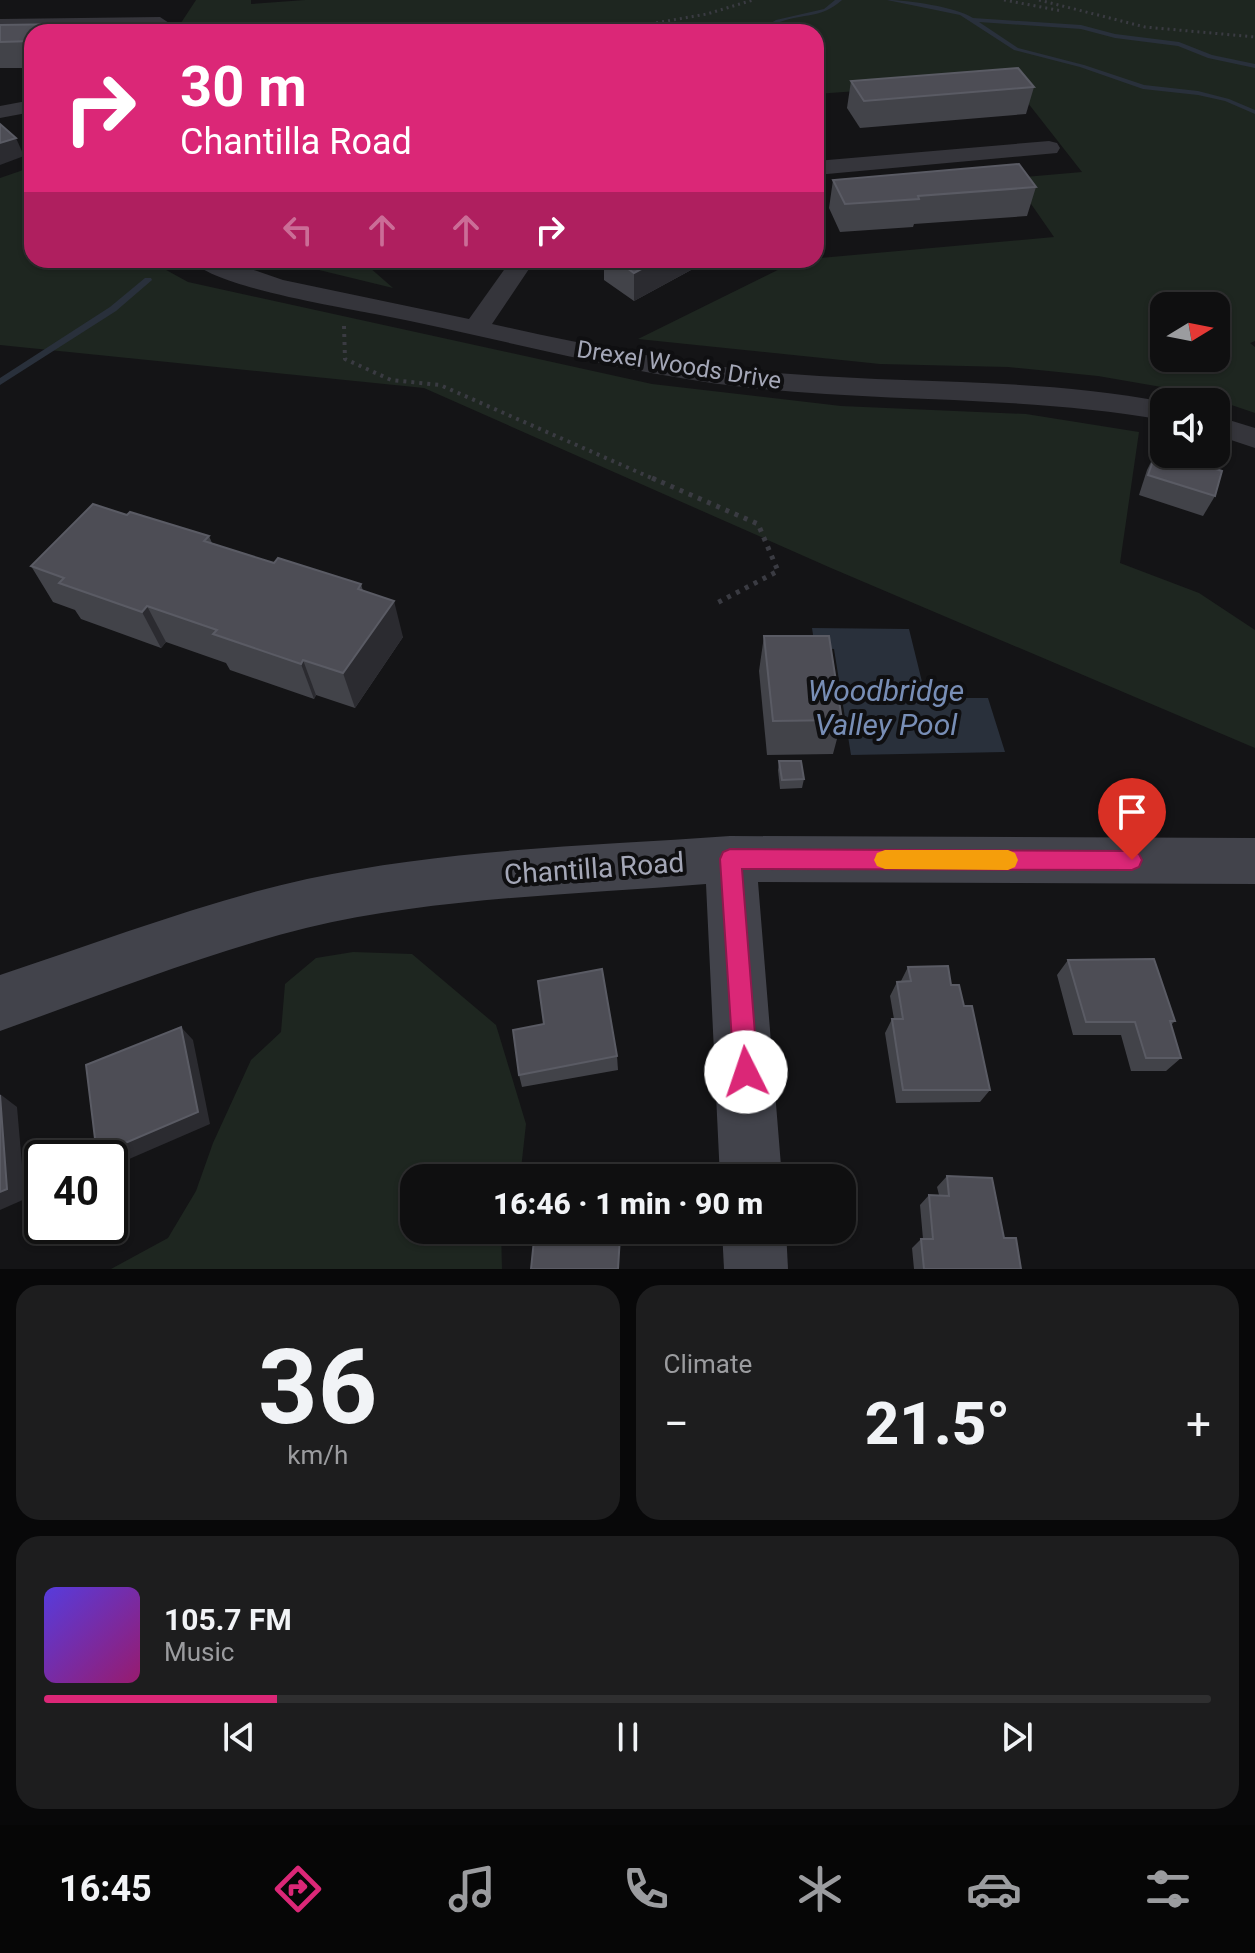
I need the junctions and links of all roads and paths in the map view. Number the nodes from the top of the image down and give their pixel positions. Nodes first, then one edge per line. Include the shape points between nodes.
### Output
1 (753, 0) edge
2 (1004, 0) edge
3 (1039, 0) edge
4 (1082, 15) junction
5 (161, 22) edge
6 (54, 24) edge
7 (649, 24) edge
8 (0, 25) edge
9 (24, 25) edge
10 (1255, 37) edge
11 (24, 108) edge
12 (0, 112) edge
13 (1049, 148) dead end
14 (824, 167) edge
15 (227, 268) edge
16 (517, 268) edge
17 (353, 301) junction
18 (476, 328) junction
19 (1150, 408) edge
20 (1230, 430) edge
21 (1255, 438) edge
22 (715, 604) dead end
23 (730, 859) junction
24 (1255, 861) edge
25 (0, 1003) edge
26 (750, 1164) edge
27 (755, 1244) edge
28 (756, 1269) edge

1 - 7 path
2 - 4 path
3 - 4 path
4 - 10 path via 1162,31
5 - 6 street
8 - 9 street
11 - 12 street
13 - 14 street
15 - 17 street, Drexel Woods Drive
16 - 18 street
17 - 18 street, Drexel Woods Drive
17 - 22 path via 342,330 345,359 391,380 440,385 758,524 778,571
18 - 19 street, Drexel Woods Drive via 710,374 862,388 1041,394
20 - 21 street
23 - 24 street, Chantilla Road
23 - 25 street, Chantilla Road via 417,883 320,901 201,934
23 - 26 street
27 - 28 street

